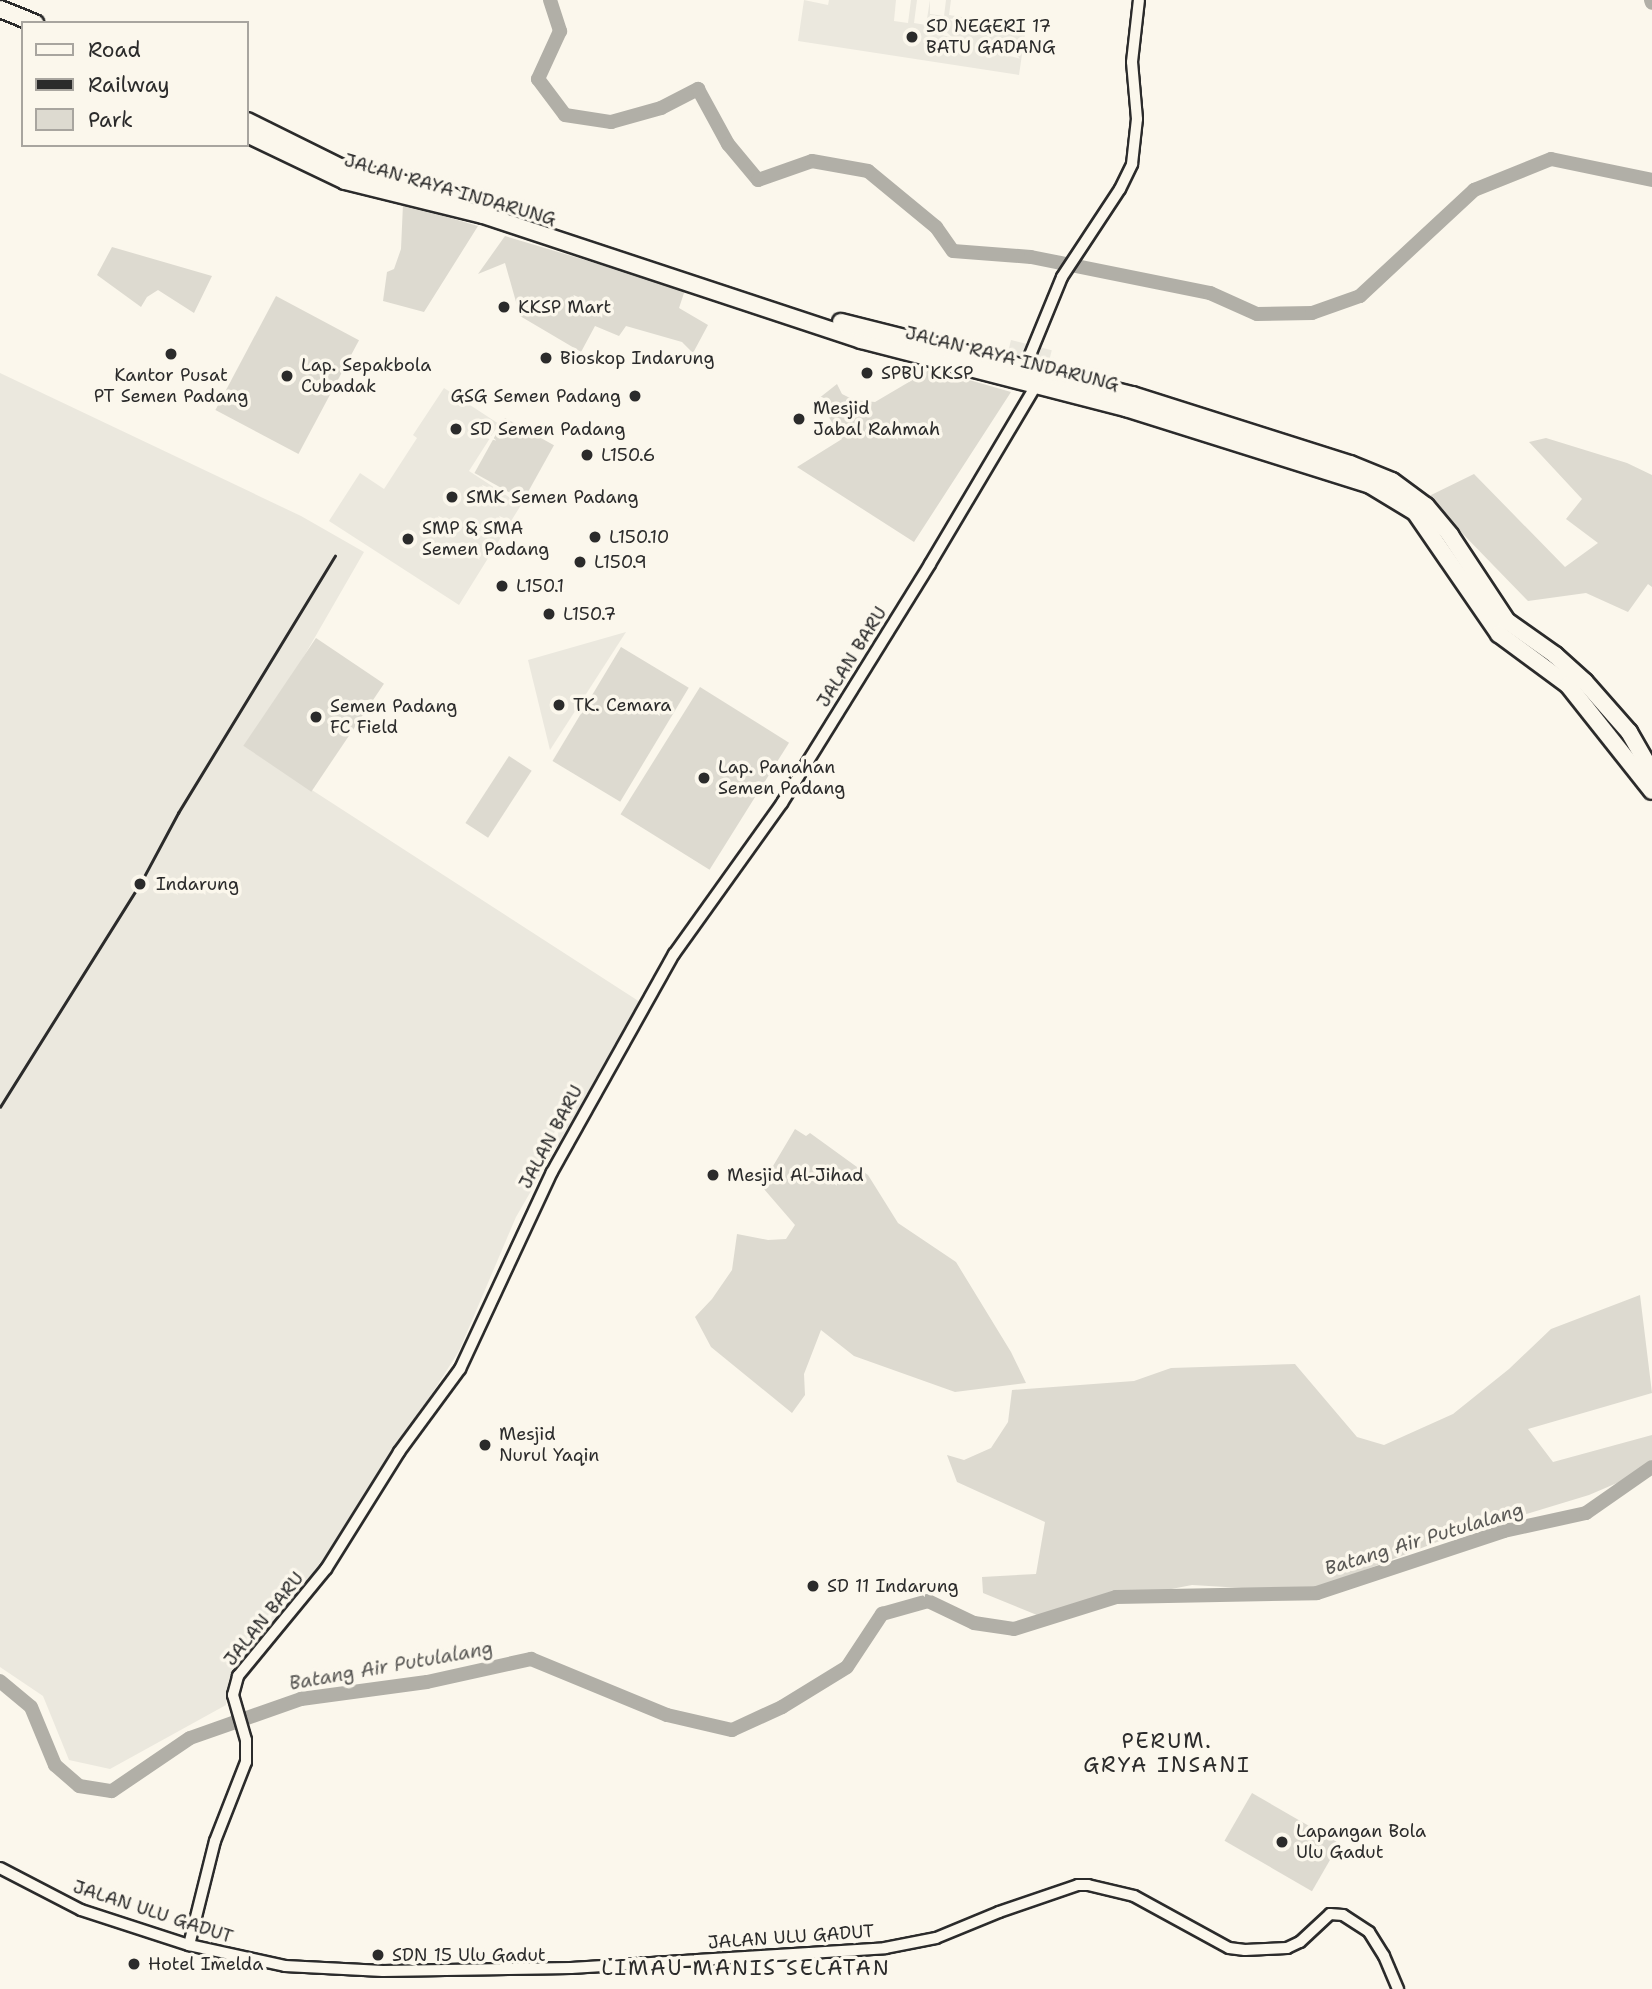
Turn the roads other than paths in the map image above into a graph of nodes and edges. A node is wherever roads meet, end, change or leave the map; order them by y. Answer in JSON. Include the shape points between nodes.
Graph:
{"nodes":[{"id":1,"x":1139,"y":0,"type":"edge"},
{"id":2,"x":0,"y":9,"type":"edge"},
{"id":3,"x":0,"y":21,"type":"edge"},
{"id":4,"x":30,"y":21,"type":"edge"},
{"id":5,"x":21,"y":28,"type":"edge"},
{"id":6,"x":249,"y":128,"type":"edge"},
{"id":7,"x":1030,"y":355,"type":"dead end"},
{"id":8,"x":1039,"y":379,"type":"junction"},
{"id":9,"x":1652,"y":772,"type":"edge"},
{"id":10,"x":1652,"y":791,"type":"edge"},
{"id":11,"x":0,"y":1868,"type":"edge"},
{"id":12,"x":189,"y":1945,"type":"junction"},
{"id":13,"x":1398,"y":1989,"type":"edge"}],
"edges":[{"from":1,"to":7,"type":"street","via":[[1132,62],[1136,144],[1127,177],[1062,277]]},
{"from":2,"to":4,"type":"highway"},
{"from":3,"to":5,"type":"highway"},
{"from":6,"to":8,"type":"highway","name":"JALAN RAYA INDARUNG","via":[[345,181],[483,215],[861,340]]},
{"from":8,"to":9,"type":"highway","name":"JALAN RAYA INDARUNG","via":[[1182,411],[1392,481],[1426,506],[1450,535],[1507,621],[1585,682],[1629,732]]},
{"from":8,"to":10,"type":"highway","name":"JALAN RAYA INDARUNG","via":[[1370,485],[1401,500],[1415,512],[1499,634],[1568,685]]},
{"from":8,"to":12,"type":"street","name":"JALAN BARU","via":[[782,803],[674,954],[552,1172],[460,1369],[400,1451],[326,1569],[238,1676],[233,1695],[246,1740],[246,1762],[215,1841]]},
{"from":11,"to":12,"type":"street","name":"JALAN ULU GADUT","via":[[81,1910]]},
{"from":12,"to":13,"type":"street","name":"JALAN ULU GADUT","via":[[285,1966],[383,1971],[572,1968],[841,1952],[926,1940],[1088,1885],[1134,1896],[1228,1948],[1245,1950],[1287,1948],[1330,1914],[1343,1915],[1369,1932]]}]}
